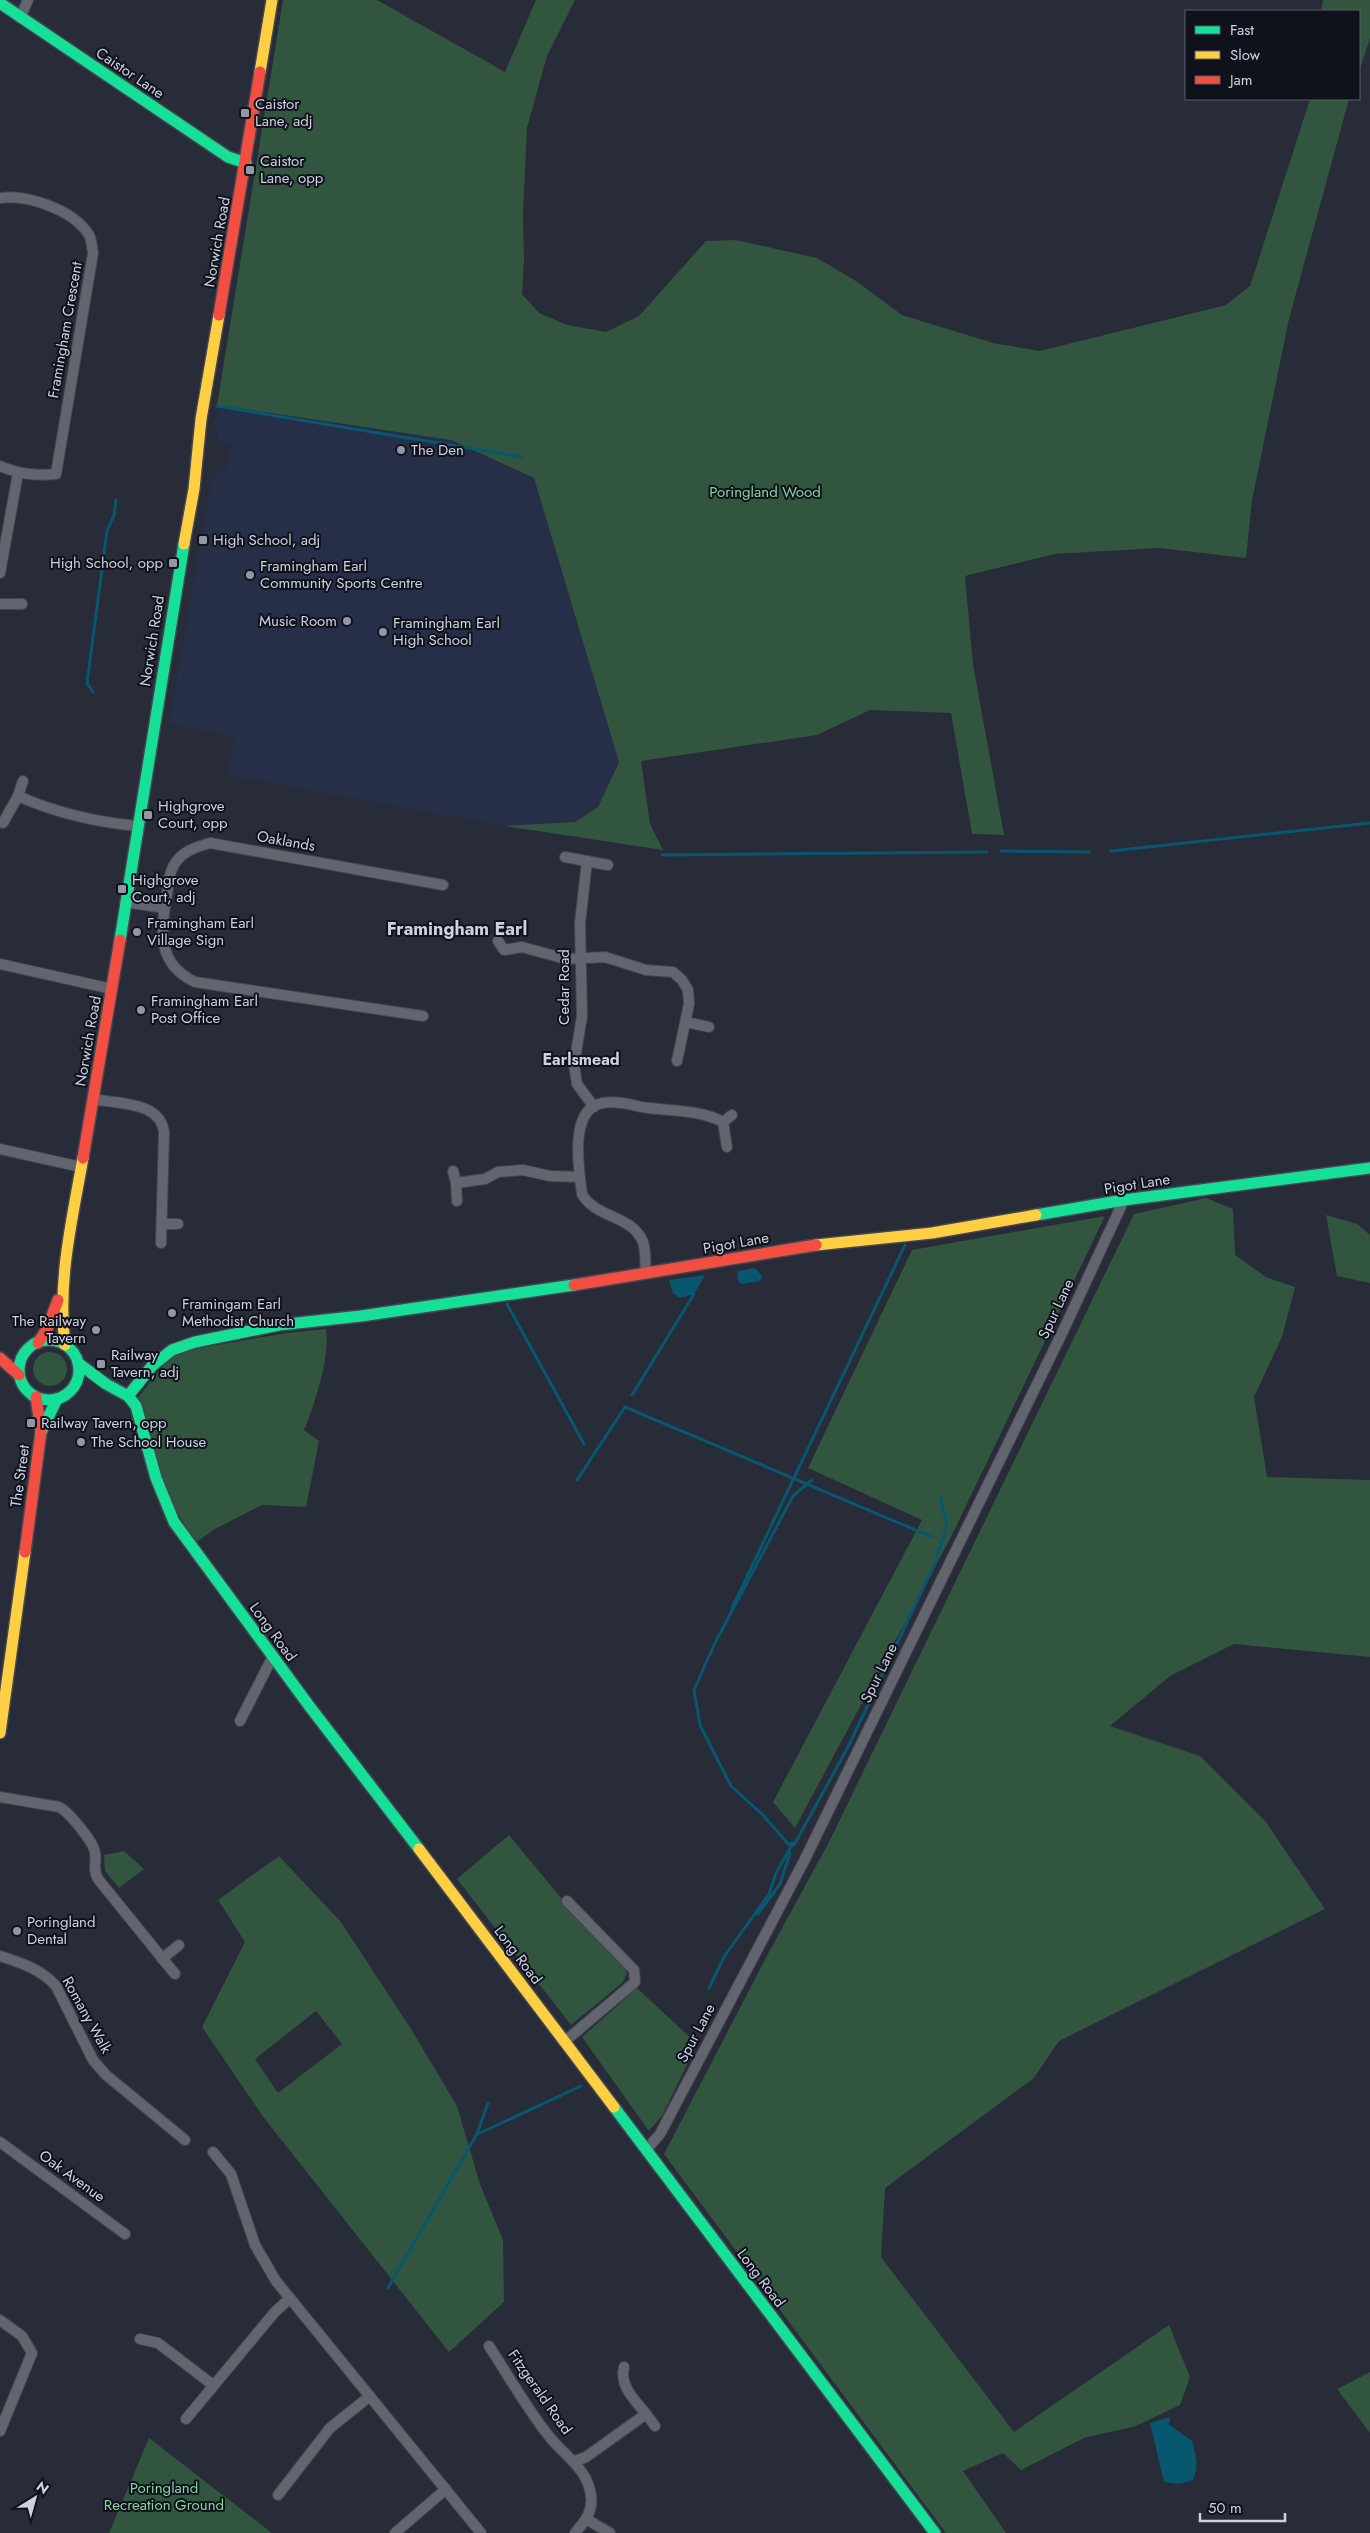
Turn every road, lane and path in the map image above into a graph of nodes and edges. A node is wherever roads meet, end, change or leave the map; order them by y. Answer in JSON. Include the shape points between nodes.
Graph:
{"nodes":[{"id":1,"x":28,"y":0,"type":"edge"},
{"id":2,"x":272,"y":0,"type":"edge"},
{"id":3,"x":0,"y":3,"type":"edge"},
{"id":4,"x":20,"y":18,"type":"junction"},
{"id":5,"x":246,"y":163,"type":"junction"},
{"id":6,"x":0,"y":198,"type":"edge"},
{"id":7,"x":0,"y":466,"type":"edge"},
{"id":8,"x":18,"y":473,"type":"junction"},
{"id":9,"x":3,"y":541,"type":"edge"},
{"id":10,"x":0,"y":573,"type":"edge"},
{"id":11,"x":0,"y":604,"type":"edge"},
{"id":12,"x":22,"y":604,"type":"dead end"},
{"id":13,"x":23,"y":781,"type":"dead end"},
{"id":14,"x":18,"y":796,"type":"junction"},
{"id":15,"x":3,"y":824,"type":"dead end"},
{"id":16,"x":137,"y":826,"type":"junction"},
{"id":17,"x":565,"y":857,"type":"dead end"},
{"id":18,"x":587,"y":861,"type":"junction"},
{"id":19,"x":608,"y":865,"type":"dead end"},
{"id":20,"x":443,"y":885,"type":"dead end"},
{"id":21,"x":126,"y":902,"type":"junction"},
{"id":22,"x":164,"y":908,"type":"junction"},
{"id":23,"x":498,"y":941,"type":"dead end"},
{"id":24,"x":579,"y":957,"type":"junction"},
{"id":25,"x":0,"y":964,"type":"edge"},
{"id":26,"x":112,"y":989,"type":"junction"},
{"id":27,"x":423,"y":1016,"type":"dead end"},
{"id":28,"x":686,"y":1022,"type":"junction"},
{"id":29,"x":709,"y":1027,"type":"dead end"},
{"id":30,"x":676,"y":1062,"type":"dead end"},
{"id":31,"x":93,"y":1099,"type":"junction"},
{"id":32,"x":594,"y":1107,"type":"junction"},
{"id":33,"x":732,"y":1115,"type":"dead end"},
{"id":34,"x":723,"y":1122,"type":"junction"},
{"id":35,"x":726,"y":1146,"type":"dead end"},
{"id":36,"x":0,"y":1149,"type":"edge"},
{"id":37,"x":81,"y":1167,"type":"junction"},
{"id":38,"x":1370,"y":1168,"type":"edge"},
{"id":39,"x":453,"y":1171,"type":"dead end"},
{"id":40,"x":579,"y":1177,"type":"junction"},
{"id":41,"x":456,"y":1183,"type":"junction"},
{"id":42,"x":1124,"y":1200,"type":"junction"},
{"id":43,"x":457,"y":1201,"type":"dead end"},
{"id":44,"x":162,"y":1224,"type":"junction"},
{"id":45,"x":178,"y":1224,"type":"dead end"},
{"id":46,"x":161,"y":1243,"type":"dead end"},
{"id":47,"x":646,"y":1273,"type":"junction"},
{"id":48,"x":63,"y":1288,"type":"junction"},
{"id":49,"x":38,"y":1343,"type":"junction"},
{"id":50,"x":65,"y":1345,"type":"junction"},
{"id":51,"x":0,"y":1351,"type":"edge"},
{"id":52,"x":24,"y":1353,"type":"junction"},
{"id":53,"x":0,"y":1358,"type":"edge"},
{"id":54,"x":78,"y":1363,"type":"junction"},
{"id":55,"x":19,"y":1375,"type":"junction"},
{"id":56,"x":106,"y":1384,"type":"junction"},
{"id":57,"x":71,"y":1390,"type":"junction"},
{"id":58,"x":128,"y":1396,"type":"junction"},
{"id":59,"x":36,"y":1397,"type":"junction"},
{"id":60,"x":57,"y":1399,"type":"junction"},
{"id":61,"x":41,"y":1432,"type":"junction"},
{"id":62,"x":273,"y":1656,"type":"junction"},
{"id":63,"x":240,"y":1720,"type":"dead end"},
{"id":64,"x":0,"y":1733,"type":"edge"},
{"id":65,"x":0,"y":1797,"type":"edge"},
{"id":66,"x":567,"y":1901,"type":"dead end"},
{"id":67,"x":178,"y":1945,"type":"dead end"},
{"id":68,"x":0,"y":1956,"type":"edge"},
{"id":69,"x":162,"y":1959,"type":"junction"},
{"id":70,"x":174,"y":1974,"type":"dead end"},
{"id":71,"x":564,"y":2042,"type":"junction"},
{"id":72,"x":186,"y":2140,"type":"dead end"},
{"id":73,"x":0,"y":2142,"type":"edge"},
{"id":74,"x":646,"y":2150,"type":"junction"},
{"id":75,"x":213,"y":2152,"type":"dead end"},
{"id":76,"x":125,"y":2234,"type":"dead end"},
{"id":77,"x":290,"y":2298,"type":"junction"},
{"id":78,"x":0,"y":2320,"type":"edge"},
{"id":79,"x":140,"y":2339,"type":"dead end"},
{"id":80,"x":489,"y":2346,"type":"dead end"},
{"id":81,"x":624,"y":2367,"type":"dead end"},
{"id":82,"x":213,"y":2385,"type":"junction"},
{"id":83,"x":370,"y":2396,"type":"junction"},
{"id":84,"x":646,"y":2414,"type":"junction"},
{"id":85,"x":186,"y":2419,"type":"dead end"},
{"id":86,"x":655,"y":2426,"type":"dead end"},
{"id":87,"x":0,"y":2431,"type":"edge"},
{"id":88,"x":575,"y":2461,"type":"junction"},
{"id":89,"x":446,"y":2489,"type":"junction"},
{"id":90,"x":278,"y":2496,"type":"dead end"},
{"id":91,"x":586,"y":2519,"type":"junction"},
{"id":92,"x":395,"y":2533,"type":"edge"},
{"id":93,"x":481,"y":2533,"type":"edge"},
{"id":94,"x":575,"y":2533,"type":"edge"},
{"id":95,"x":610,"y":2533,"type":"edge"},
{"id":96,"x":935,"y":2533,"type":"edge"}],
"edges":[{"from":1,"to":4,"type":"street"},
{"from":2,"to":5,"type":"street","name":"Norwich Road"},
{"from":3,"to":4,"type":"street","name":"Caistor Lane"},
{"from":4,"to":5,"type":"street","name":"Caistor Lane","via":[[228,157]]},
{"from":5,"to":16,"type":"street","name":"Norwich Road","via":[[201,419],[194,489]]},
{"from":6,"to":8,"type":"street","name":"Framingham Crescent","via":[[15,196],[35,200],[76,220],[90,236],[93,253],[56,474],[36,476]]},
{"from":7,"to":8,"type":"street","name":"Framingham Crescent"},
{"from":8,"to":9,"type":"street"},
{"from":9,"to":10,"type":"street"},
{"from":11,"to":12,"type":"street"},
{"from":13,"to":14,"type":"street"},
{"from":14,"to":15,"type":"street"},
{"from":14,"to":16,"type":"street","via":[[57,812]]},
{"from":16,"to":21,"type":"street","name":"Norwich Road"},
{"from":17,"to":18,"type":"street"},
{"from":18,"to":19,"type":"street"},
{"from":18,"to":24,"type":"street","name":"Cedar Road"},
{"from":20,"to":22,"type":"street","name":"Oaklands","via":[[210,843],[188,851],[174,865]]},
{"from":21,"to":22,"type":"street"},
{"from":21,"to":26,"type":"street","name":"Norwich Road"},
{"from":22,"to":27,"type":"street","name":"Oaklands","via":[[162,933],[165,951],[181,976],[195,982]]},
{"from":23,"to":24,"type":"street","via":[[505,955],[522,947],[558,958]]},
{"from":24,"to":28,"type":"street","via":[[605,957],[646,970],[673,972],[688,990]]},
{"from":24,"to":32,"type":"street","name":"Cedar Road","via":[[582,1016],[574,1065],[577,1084]]},
{"from":25,"to":26,"type":"street"},
{"from":26,"to":31,"type":"street","name":"Norwich Road"},
{"from":28,"to":29,"type":"street"},
{"from":28,"to":30,"type":"street"},
{"from":31,"to":37,"type":"street","name":"Norwich Road"},
{"from":31,"to":44,"type":"street","via":[[149,1110],[162,1121]]},
{"from":32,"to":34,"type":"street","via":[[613,1102],[686,1111],[712,1116]]},
{"from":32,"to":40,"type":"street","via":[[580,1126],[577,1142]]},
{"from":33,"to":34,"type":"street"},
{"from":34,"to":35,"type":"street"},
{"from":36,"to":37,"type":"street"},
{"from":37,"to":48,"type":"street","name":"Norwich Road"},
{"from":38,"to":42,"type":"street","name":"Pigot Lane"},
{"from":39,"to":41,"type":"street"},
{"from":40,"to":41,"type":"street","via":[[550,1176],[523,1170],[498,1172],[484,1179]]},
{"from":40,"to":47,"type":"street","via":[[585,1201],[637,1232],[643,1242]]},
{"from":41,"to":43,"type":"street"},
{"from":42,"to":47,"type":"street","name":"Pigot Lane","via":[[1007,1222],[792,1248]]},
{"from":42,"to":74,"type":"street","name":"Spur Lane","via":[[804,1861],[660,2134]]},
{"from":44,"to":45,"type":"street"},
{"from":44,"to":46,"type":"street"},
{"from":47,"to":58,"type":"street","name":"Pigot Lane","via":[[361,1316],[279,1325],[196,1342],[165,1355]]},
{"from":48,"to":49,"type":"street","name":"Norwich Road"},
{"from":48,"to":50,"type":"street","name":"Norwich Road"},
{"from":49,"to":50,"type":"street","via":[[49,1340]]},
{"from":49,"to":52,"type":"street"},
{"from":50,"to":54,"type":"street"},
{"from":51,"to":52,"type":"street"},
{"from":52,"to":55,"type":"street"},
{"from":53,"to":55,"type":"street"},
{"from":54,"to":56,"type":"street"},
{"from":54,"to":57,"type":"street","via":[[79,1373]]},
{"from":55,"to":59,"type":"street","via":[[26,1389]]},
{"from":56,"to":57,"type":"street"},
{"from":56,"to":58,"type":"street"},
{"from":57,"to":60,"type":"street"},
{"from":58,"to":62,"type":"street","name":"Long Road","via":[[140,1417],[156,1478],[174,1522]]},
{"from":59,"to":60,"type":"street"},
{"from":59,"to":61,"type":"street","name":"The Street"},
{"from":60,"to":61,"type":"street","name":"The Street"},
{"from":61,"to":64,"type":"street","name":"The Street"},
{"from":62,"to":63,"type":"street"},
{"from":62,"to":71,"type":"street","name":"Long Road"},
{"from":65,"to":69,"type":"street","via":[[67,1812],[93,1845],[94,1872]]},
{"from":66,"to":71,"type":"street","via":[[634,1970],[634,1982]]},
{"from":67,"to":69,"type":"street"},
{"from":68,"to":72,"type":"street","name":"Romany Walk","via":[[29,1966],[50,1979],[93,2060],[106,2075]]},
{"from":69,"to":70,"type":"street"},
{"from":71,"to":74,"type":"street","name":"Long Road"},
{"from":73,"to":76,"type":"street","name":"Oak Avenue"},
{"from":74,"to":96,"type":"street","name":"Long Road"},
{"from":75,"to":77,"type":"street","via":[[232,2174],[261,2259]]},
{"from":77,"to":82,"type":"street"},
{"from":77,"to":83,"type":"street"},
{"from":78,"to":87,"type":"street","via":[[22,2336],[32,2353]]},
{"from":79,"to":82,"type":"street","via":[[158,2343]]},
{"from":80,"to":88,"type":"street","name":"Fitzgerald Road","via":[[549,2436]]},
{"from":81,"to":84,"type":"street","via":[[621,2376],[624,2385]]},
{"from":82,"to":85,"type":"street"},
{"from":83,"to":89,"type":"street"},
{"from":83,"to":90,"type":"street","via":[[330,2428]]},
{"from":84,"to":86,"type":"street"},
{"from":84,"to":88,"type":"street","via":[[586,2457]]},
{"from":88,"to":91,"type":"street","name":"Fitzgerald Road","via":[[591,2494],[591,2508]]},
{"from":89,"to":92,"type":"street"},
{"from":89,"to":93,"type":"street"},
{"from":91,"to":94,"type":"street","name":"Fitzgerald Road"},
{"from":91,"to":95,"type":"street"}]}
